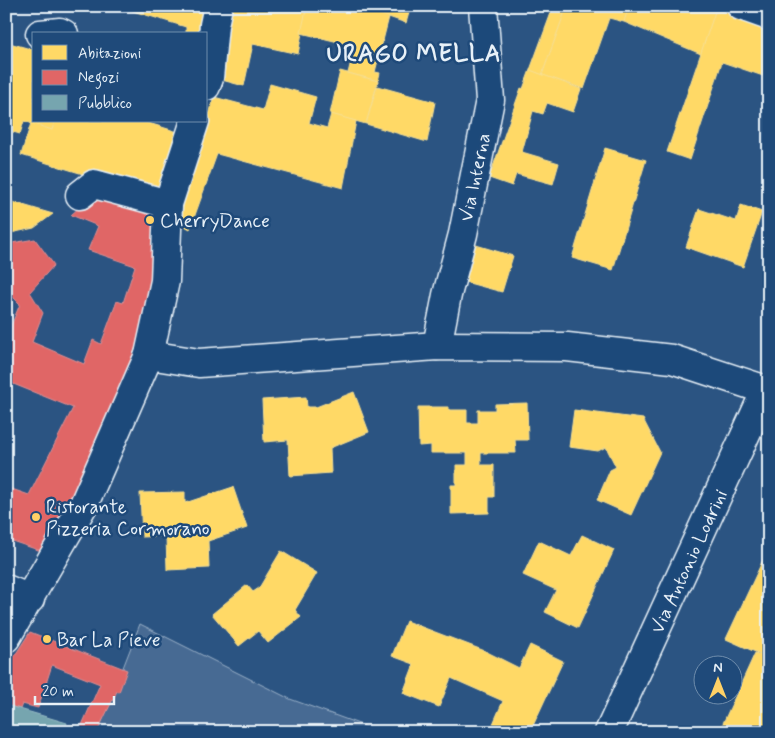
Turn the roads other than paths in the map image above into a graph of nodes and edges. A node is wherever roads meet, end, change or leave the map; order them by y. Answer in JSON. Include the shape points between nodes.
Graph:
{"nodes":[{"id":1,"x":218,"y":6,"type":"edge"},
{"id":2,"x":483,"y":6,"type":"edge"},
{"id":3,"x":741,"y":6,"type":"edge"},
{"id":4,"x":769,"y":16,"type":"edge"},
{"id":5,"x":208,"y":72,"type":"edge"},
{"id":6,"x":195,"y":122,"type":"edge"},
{"id":7,"x":80,"y":195,"type":"dead end"},
{"id":8,"x":168,"y":204,"type":"junction"},
{"id":9,"x":437,"y":346,"type":"junction"},
{"id":10,"x":149,"y":355,"type":"junction"},
{"id":11,"x":767,"y":390,"type":"edge"},
{"id":12,"x":18,"y":594,"type":"edge"},
{"id":13,"x":6,"y":638,"type":"edge"},
{"id":14,"x":609,"y":732,"type":"edge"}],
"edges":[{"from":1,"to":5,"type":"street"},
{"from":2,"to":9,"type":"street","name":"Via Interna","via":[[490,100]]},
{"from":3,"to":4,"type":"street"},
{"from":6,"to":8,"type":"street"},
{"from":7,"to":8,"type":"street","via":[[94,184]]},
{"from":8,"to":10,"type":"street","via":[[165,281]]},
{"from":9,"to":10,"type":"street","via":[[199,363]]},
{"from":9,"to":11,"type":"street","via":[[567,347],[672,359]]},
{"from":10,"to":12,"type":"street","via":[[84,504]]},
{"from":11,"to":14,"type":"street","name":"Via Antonio Lodrini"},
{"from":12,"to":13,"type":"street"}]}
